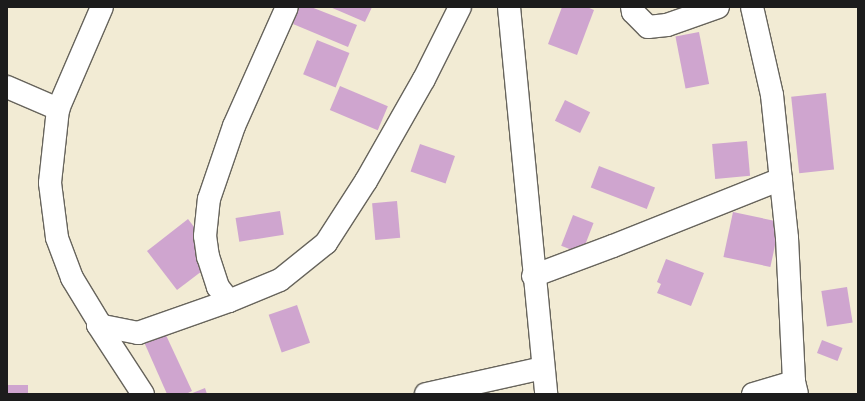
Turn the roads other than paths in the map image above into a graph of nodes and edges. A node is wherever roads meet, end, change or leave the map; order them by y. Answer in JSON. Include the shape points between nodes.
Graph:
{"nodes":[{"id":1,"x":102,"y":7,"type":"edge"},
{"id":2,"x":287,"y":7,"type":"edge"},
{"id":3,"x":460,"y":7,"type":"edge"},
{"id":4,"x":509,"y":7,"type":"edge"},
{"id":5,"x":632,"y":7,"type":"edge"},
{"id":6,"x":718,"y":7,"type":"edge"},
{"id":7,"x":752,"y":7,"type":"edge"},
{"id":8,"x":7,"y":87,"type":"edge"},
{"id":9,"x":58,"y":109,"type":"junction"},
{"id":10,"x":781,"y":179,"type":"junction"},
{"id":11,"x":533,"y":276,"type":"junction"},
{"id":12,"x":229,"y":301,"type":"junction"},
{"id":13,"x":98,"y":325,"type":"junction"},
{"id":14,"x":542,"y":368,"type":"junction"},
{"id":15,"x":796,"y":388,"type":"edge"},
{"id":16,"x":143,"y":394,"type":"edge"},
{"id":17,"x":426,"y":394,"type":"edge"},
{"id":18,"x":546,"y":394,"type":"edge"},
{"id":19,"x":753,"y":394,"type":"edge"}],
"edges":[{"from":1,"to":9,"type":"street"},
{"from":2,"to":12,"type":"street","via":[[234,126],[209,199],[205,236],[208,257],[218,287]]},
{"from":3,"to":12,"type":"street","via":[[424,79],[366,181],[326,243],[280,280]]},
{"from":4,"to":11,"type":"street"},
{"from":5,"to":6,"type":"street","via":[[633,12],[648,27],[667,25]]},
{"from":7,"to":10,"type":"street","via":[[772,95]]},
{"from":8,"to":9,"type":"street"},
{"from":9,"to":13,"type":"street","via":[[50,183],[56,238],[72,278],[100,324]]},
{"from":10,"to":11,"type":"street"},
{"from":10,"to":15,"type":"street"},
{"from":11,"to":14,"type":"street"},
{"from":12,"to":13,"type":"street","via":[[138,333]]},
{"from":13,"to":16,"type":"street"},
{"from":14,"to":17,"type":"street"},
{"from":14,"to":18,"type":"street"},
{"from":15,"to":19,"type":"street"}]}
